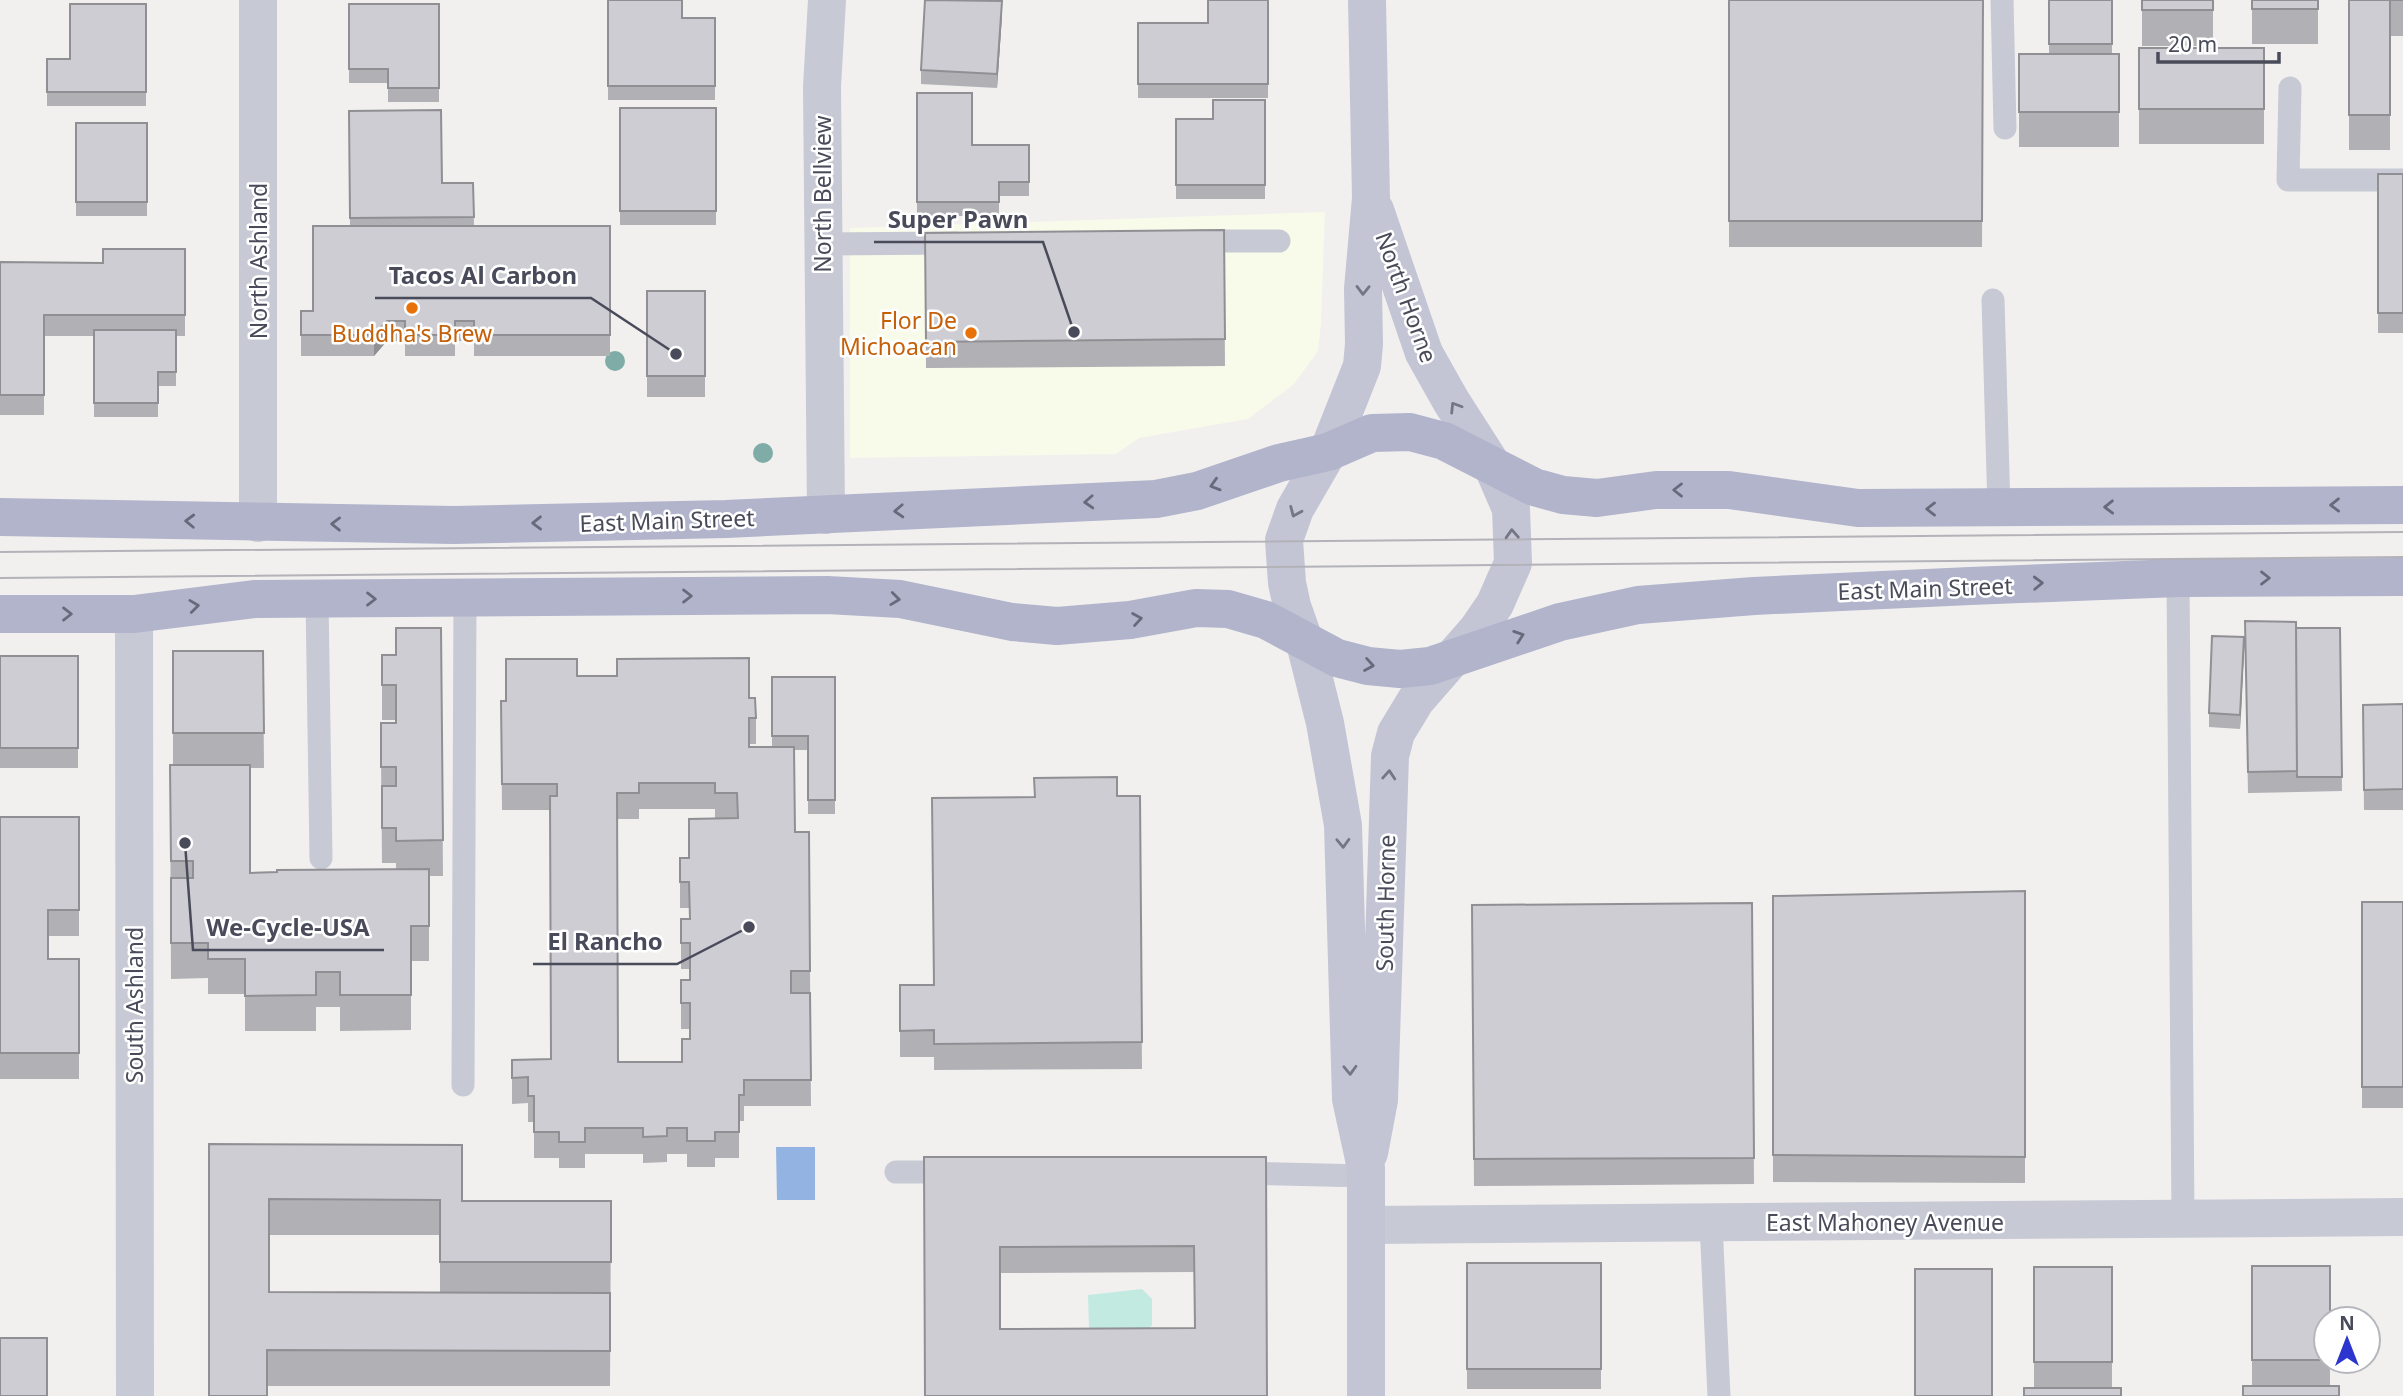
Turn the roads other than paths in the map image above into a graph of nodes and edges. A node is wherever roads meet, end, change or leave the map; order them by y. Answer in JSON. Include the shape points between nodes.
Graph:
{"nodes":[{"id":1,"x":258,"y":0,"type":"edge"},
{"id":2,"x":827,"y":0,"type":"edge"},
{"id":3,"x":1367,"y":0,"type":"edge"},
{"id":4,"x":2002,"y":0,"type":"edge"},
{"id":5,"x":2290,"y":88,"type":"dead end"},
{"id":6,"x":2005,"y":128,"type":"dead end"},
{"id":7,"x":2403,"y":180,"type":"edge"},
{"id":8,"x":1371,"y":198,"type":"junction"},
{"id":9,"x":1279,"y":240,"type":"dead end"},
{"id":10,"x":1167,"y":242,"type":"edge"},
{"id":11,"x":971,"y":243,"type":"edge"},
{"id":12,"x":822,"y":244,"type":"junction"},
{"id":13,"x":1993,"y":300,"type":"dead end"},
{"id":14,"x":1328,"y":452,"type":"junction"},
{"id":15,"x":1492,"y":465,"type":"junction"},
{"id":16,"x":2403,"y":505,"type":"edge"},
{"id":17,"x":1999,"y":509,"type":"junction"},
{"id":18,"x":826,"y":515,"type":"junction"},
{"id":19,"x":0,"y":517,"type":"edge"},
{"id":20,"x":258,"y":523,"type":"junction"},
{"id":21,"x":2403,"y":577,"type":"edge"},
{"id":22,"x":2178,"y":578,"type":"junction"},
{"id":23,"x":317,"y":599,"type":"junction"},
{"id":24,"x":465,"y":599,"type":"junction"},
{"id":25,"x":0,"y":614,"type":"edge"},
{"id":26,"x":134,"y":614,"type":"junction"},
{"id":27,"x":1305,"y":643,"type":"junction"},
{"id":28,"x":1454,"y":658,"type":"junction"},
{"id":29,"x":321,"y":858,"type":"dead end"},
{"id":30,"x":463,"y":1085,"type":"dead end"},
{"id":31,"x":896,"y":1172,"type":"dead end"},
{"id":32,"x":978,"y":1172,"type":"edge"},
{"id":33,"x":1366,"y":1172,"type":"junction"},
{"id":34,"x":1209,"y":1173,"type":"edge"},
{"id":35,"x":2403,"y":1217,"type":"edge"},
{"id":36,"x":2183,"y":1219,"type":"junction"},
{"id":37,"x":1711,"y":1223,"type":"junction"},
{"id":38,"x":1367,"y":1226,"type":"junction"},
{"id":39,"x":135,"y":1396,"type":"edge"},
{"id":40,"x":1366,"y":1396,"type":"edge"},
{"id":41,"x":1719,"y":1396,"type":"edge"}],
"edges":[{"from":1,"to":20,"type":"street","name":"North Ashland"},
{"from":2,"to":12,"type":"street","name":"North Bellview"},
{"from":3,"to":8,"type":"street","name":"North Horne"},
{"from":4,"to":6,"type":"lane"},
{"from":5,"to":7,"type":"lane","via":[[2288,180]]},
{"from":8,"to":14,"type":"street","name":"North Horne","one_way":true,"via":[[1362,366]]},
{"from":15,"to":8,"type":"street","name":"North Horne","one_way":true,"via":[[1424,353]]},
{"from":9,"to":10,"type":"lane"},
{"from":11,"to":12,"type":"lane"},
{"from":12,"to":18,"type":"street","name":"North Bellview"},
{"from":13,"to":17,"type":"lane"},
{"from":14,"to":15,"type":"main road","via":[[1372,433],[1410,432],[1444,441]]},
{"from":14,"to":18,"type":"main road","name":"East Main Street","one_way":true,"via":[[1156,499]]},
{"from":14,"to":27,"type":"street","one_way":true,"via":[[1295,509],[1284,540],[1287,583]]},
{"from":17,"to":15,"type":"main road","one_way":true,"via":[[1858,508],[1729,490],[1656,490],[1597,498],[1534,487]]},
{"from":28,"to":15,"type":"street","one_way":true,"via":[[1495,604],[1513,563],[1511,509]]},
{"from":16,"to":17,"type":"main road","one_way":true},
{"from":18,"to":20,"type":"main road","name":"East Main Street","one_way":true,"via":[[454,525]]},
{"from":20,"to":19,"type":"main road","name":"East Main Street","one_way":true},
{"from":22,"to":21,"type":"main road","name":"East Main Street","one_way":true},
{"from":28,"to":22,"type":"main road","name":"East Main Street","one_way":true,"via":[[1560,622],[1638,605]]},
{"from":22,"to":36,"type":"lane"},
{"from":23,"to":24,"type":"main road","one_way":true},
{"from":26,"to":23,"type":"main road","one_way":true,"via":[[254,599]]},
{"from":23,"to":29,"type":"lane"},
{"from":24,"to":27,"type":"main road","one_way":true,"via":[[872,596],[1057,626],[1196,608],[1228,609],[1266,620]]},
{"from":24,"to":30,"type":"lane"},
{"from":25,"to":26,"type":"main road","one_way":true},
{"from":26,"to":39,"type":"street","name":"South Ashland"},
{"from":27,"to":28,"type":"main road","one_way":true,"via":[[1336,658],[1400,670]]},
{"from":27,"to":33,"type":"street","name":"South Horne","one_way":true,"via":[[1343,825],[1351,1099]]},
{"from":33,"to":28,"type":"street","name":"South Horne","one_way":true,"via":[[1379,1100],[1390,756],[1396,733],[1416,700]]},
{"from":31,"to":32,"type":"lane"},
{"from":33,"to":34,"type":"lane"},
{"from":33,"to":38,"type":"street","name":"South Horne"},
{"from":35,"to":36,"type":"street","name":"East Mahoney Avenue"},
{"from":36,"to":37,"type":"street","name":"East Mahoney Avenue"},
{"from":37,"to":38,"type":"street","name":"East Mahoney Avenue"},
{"from":37,"to":41,"type":"lane"},
{"from":38,"to":40,"type":"street","name":"South Horne"}]}
